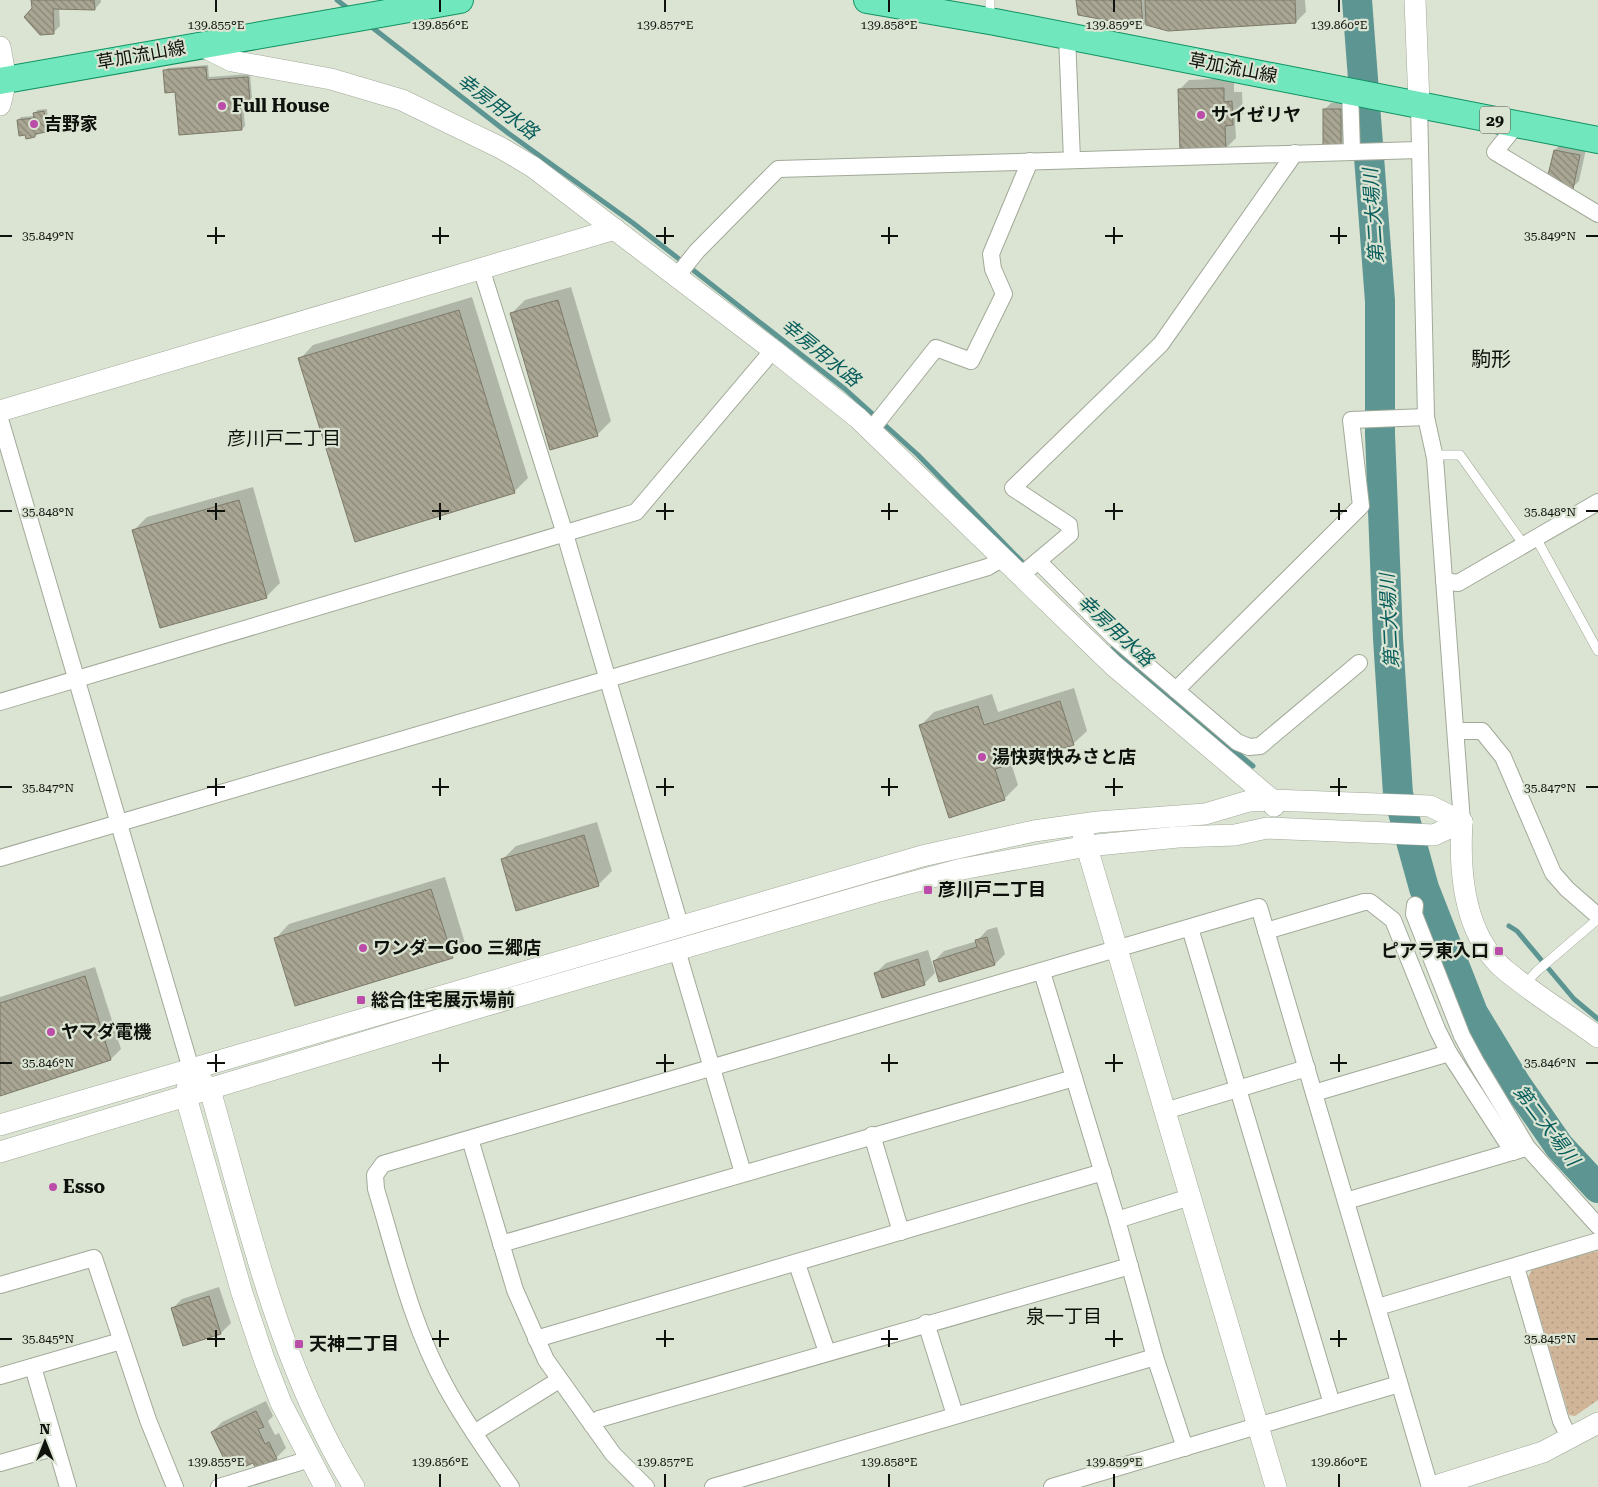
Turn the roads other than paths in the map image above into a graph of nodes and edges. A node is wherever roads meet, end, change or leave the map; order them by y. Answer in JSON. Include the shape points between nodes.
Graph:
{"nodes":[{"id":1,"x":460,"y":0,"type":"edge"},
{"id":2,"x":867,"y":0,"type":"edge"},
{"id":3,"x":1415,"y":0,"type":"edge"},
{"id":4,"x":990,"y":10,"type":"edge"},
{"id":5,"x":1067,"y":36,"type":"junction"},
{"id":6,"x":198,"y":44,"type":"junction"},
{"id":7,"x":0,"y":47,"type":"edge"},
{"id":8,"x":3,"y":80,"type":"edge"},
{"id":9,"x":1350,"y":91,"type":"junction"},
{"id":10,"x":1419,"y":104,"type":"junction"},
{"id":11,"x":0,"y":105,"type":"edge"},
{"id":12,"x":1516,"y":124,"type":"junction"},
{"id":13,"x":1598,"y":140,"type":"edge"},
{"id":14,"x":1419,"y":150,"type":"junction"},
{"id":15,"x":1352,"y":151,"type":"junction"},
{"id":16,"x":1295,"y":153,"type":"junction"},
{"id":17,"x":1072,"y":160,"type":"junction"},
{"id":18,"x":1030,"y":161,"type":"junction"},
{"id":19,"x":1598,"y":214,"type":"edge"},
{"id":20,"x":615,"y":229,"type":"junction"},
{"id":21,"x":481,"y":268,"type":"junction"},
{"id":22,"x":677,"y":276,"type":"junction"},
{"id":23,"x":773,"y":350,"type":"junction"},
{"id":24,"x":0,"y":411,"type":"edge"},
{"id":25,"x":1426,"y":416,"type":"junction"},
{"id":26,"x":0,"y":419,"type":"edge"},
{"id":27,"x":876,"y":424,"type":"junction"},
{"id":28,"x":1435,"y":455,"type":"junction"},
{"id":29,"x":1598,"y":502,"type":"edge"},
{"id":30,"x":565,"y":534,"type":"junction"},
{"id":31,"x":1530,"y":541,"type":"junction"},
{"id":32,"x":1003,"y":558,"type":"junction"},
{"id":33,"x":1038,"y":561,"type":"junction"},
{"id":34,"x":1020,"y":576,"type":"junction"},
{"id":35,"x":1444,"y":581,"type":"junction"},
{"id":36,"x":1598,"y":652,"type":"edge"},
{"id":37,"x":1359,"y":663,"type":"dead end"},
{"id":38,"x":607,"y":679,"type":"junction"},
{"id":39,"x":76,"y":680,"type":"junction"},
{"id":40,"x":1176,"y":690,"type":"junction"},
{"id":41,"x":0,"y":702,"type":"edge"},
{"id":42,"x":1457,"y":731,"type":"junction"},
{"id":43,"x":1272,"y":800,"type":"junction"},
{"id":44,"x":1462,"y":822,"type":"junction"},
{"id":45,"x":118,"y":823,"type":"junction"},
{"id":46,"x":1080,"y":824,"type":"junction"},
{"id":47,"x":1280,"y":827,"type":"junction"},
{"id":48,"x":1087,"y":846,"type":"junction"},
{"id":49,"x":0,"y":858,"type":"edge"},
{"id":50,"x":1415,"y":905,"type":"dead end"},
{"id":51,"x":1598,"y":918,"type":"edge"},
{"id":52,"x":680,"y":925,"type":"junction"},
{"id":53,"x":1190,"y":928,"type":"junction"},
{"id":54,"x":1266,"y":931,"type":"junction"},
{"id":55,"x":1118,"y":949,"type":"junction"},
{"id":56,"x":677,"y":950,"type":"junction"},
{"id":57,"x":1042,"y":972,"type":"junction"},
{"id":58,"x":1531,"y":978,"type":"junction"},
{"id":59,"x":1598,"y":1037,"type":"edge"},
{"id":60,"x":1449,"y":1053,"type":"junction"},
{"id":61,"x":712,"y":1068,"type":"junction"},
{"id":62,"x":1307,"y":1068,"type":"junction"},
{"id":63,"x":191,"y":1069,"type":"junction"},
{"id":64,"x":1074,"y":1078,"type":"junction"},
{"id":65,"x":1238,"y":1089,"type":"junction"},
{"id":66,"x":210,"y":1090,"type":"junction"},
{"id":67,"x":1314,"y":1093,"type":"junction"},
{"id":68,"x":186,"y":1097,"type":"junction"},
{"id":69,"x":1165,"y":1111,"type":"junction"},
{"id":70,"x":0,"y":1125,"type":"edge"},
{"id":71,"x":872,"y":1136,"type":"junction"},
{"id":72,"x":470,"y":1139,"type":"junction"},
{"id":73,"x":1520,"y":1150,"type":"junction"},
{"id":74,"x":0,"y":1152,"type":"edge"},
{"id":75,"x":1103,"y":1172,"type":"junction"},
{"id":76,"x":743,"y":1174,"type":"junction"},
{"id":77,"x":1190,"y":1198,"type":"junction"},
{"id":78,"x":1346,"y":1201,"type":"junction"},
{"id":79,"x":1117,"y":1220,"type":"junction"},
{"id":80,"x":1598,"y":1226,"type":"edge"},
{"id":81,"x":901,"y":1232,"type":"junction"},
{"id":82,"x":1598,"y":1241,"type":"edge"},
{"id":83,"x":501,"y":1244,"type":"junction"},
{"id":84,"x":797,"y":1264,"type":"junction"},
{"id":85,"x":1130,"y":1266,"type":"junction"},
{"id":86,"x":1516,"y":1267,"type":"junction"},
{"id":87,"x":0,"y":1285,"type":"edge"},
{"id":88,"x":1378,"y":1307,"type":"junction"},
{"id":89,"x":926,"y":1323,"type":"junction"},
{"id":90,"x":536,"y":1339,"type":"junction"},
{"id":91,"x":121,"y":1342,"type":"junction"},
{"id":92,"x":827,"y":1352,"type":"junction"},
{"id":93,"x":1155,"y":1357,"type":"junction"},
{"id":94,"x":33,"y":1367,"type":"junction"},
{"id":95,"x":0,"y":1376,"type":"edge"},
{"id":96,"x":558,"y":1380,"type":"junction"},
{"id":97,"x":1399,"y":1384,"type":"junction"},
{"id":98,"x":1332,"y":1404,"type":"junction"},
{"id":99,"x":955,"y":1415,"type":"junction"},
{"id":100,"x":1598,"y":1423,"type":"edge"},
{"id":101,"x":592,"y":1425,"type":"junction"},
{"id":102,"x":1258,"y":1426,"type":"junction"},
{"id":103,"x":474,"y":1433,"type":"junction"},
{"id":104,"x":1570,"y":1439,"type":"junction"},
{"id":105,"x":56,"y":1447,"type":"junction"},
{"id":106,"x":1185,"y":1448,"type":"junction"},
{"id":107,"x":310,"y":1460,"type":"junction"},
{"id":108,"x":0,"y":1463,"type":"edge"},
{"id":109,"x":68,"y":1487,"type":"edge"},
{"id":110,"x":175,"y":1487,"type":"edge"},
{"id":111,"x":219,"y":1487,"type":"edge"},
{"id":112,"x":325,"y":1487,"type":"edge"},
{"id":113,"x":354,"y":1487,"type":"edge"},
{"id":114,"x":511,"y":1487,"type":"edge"},
{"id":115,"x":646,"y":1487,"type":"edge"},
{"id":116,"x":713,"y":1487,"type":"edge"},
{"id":117,"x":1052,"y":1487,"type":"edge"},
{"id":118,"x":1276,"y":1487,"type":"edge"},
{"id":119,"x":1431,"y":1487,"type":"edge"}],
"edges":[{"from":1,"to":6,"type":"main road","name":"草加流山線"},
{"from":2,"to":4,"type":"main road","name":"草加流山線","number":"29"},
{"from":3,"to":10,"type":"street"},
{"from":4,"to":5,"type":"main road","name":"草加流山線","number":"29"},
{"from":5,"to":9,"type":"main road","name":"草加流山線","number":"29"},
{"from":5,"to":17,"type":"street"},
{"from":6,"to":8,"type":"main road","name":"草加流山線"},
{"from":6,"to":20,"type":"street","via":[[232,61],[331,79],[402,100],[533,167]]},
{"from":7,"to":8,"type":"street"},
{"from":8,"to":11,"type":"street"},
{"from":9,"to":10,"type":"main road","name":"草加流山線","number":"29"},
{"from":9,"to":15,"type":"street"},
{"from":10,"to":12,"type":"main road","name":"草加流山線","number":"29"},
{"from":10,"to":14,"type":"street"},
{"from":12,"to":13,"type":"main road","name":"草加流山線","number":"29"},
{"from":12,"to":19,"type":"street","via":[[1495,152]]},
{"from":14,"to":15,"type":"street"},
{"from":14,"to":25,"type":"street"},
{"from":15,"to":16,"type":"street"},
{"from":16,"to":17,"type":"street"},
{"from":16,"to":33,"type":"street","via":[[1161,344],[1013,488],[1069,525],[1070,534]]},
{"from":17,"to":18,"type":"street"},
{"from":18,"to":22,"type":"street","via":[[778,169]]},
{"from":18,"to":27,"type":"street","via":[[991,254],[993,269],[1004,294],[971,360],[936,348]]},
{"from":20,"to":21,"type":"street"},
{"from":20,"to":22,"type":"street"},
{"from":21,"to":24,"type":"street"},
{"from":21,"to":30,"type":"street"},
{"from":22,"to":23,"type":"street"},
{"from":23,"to":27,"type":"street"},
{"from":23,"to":30,"type":"street","via":[[636,512]]},
{"from":25,"to":28,"type":"street"},
{"from":25,"to":40,"type":"street","via":[[1351,420],[1361,506]]},
{"from":26,"to":39,"type":"street"},
{"from":27,"to":32,"type":"street"},
{"from":28,"to":31,"type":"lane","via":[[1460,454]]},
{"from":28,"to":35,"type":"street"},
{"from":29,"to":31,"type":"street"},
{"from":30,"to":38,"type":"street"},
{"from":30,"to":39,"type":"street"},
{"from":31,"to":35,"type":"street","via":[[1458,582]]},
{"from":31,"to":36,"type":"lane"},
{"from":32,"to":34,"type":"street"},
{"from":32,"to":38,"type":"street","via":[[988,566]]},
{"from":33,"to":34,"type":"street"},
{"from":33,"to":40,"type":"street","via":[[1114,637]]},
{"from":34,"to":43,"type":"street","via":[[1113,665]]},
{"from":35,"to":42,"type":"street"},
{"from":37,"to":40,"type":"street","via":[[1260,746],[1249,747],[1237,742]]},
{"from":38,"to":45,"type":"street"},
{"from":38,"to":52,"type":"street"},
{"from":39,"to":41,"type":"street"},
{"from":39,"to":45,"type":"street"},
{"from":42,"to":44,"type":"street"},
{"from":42,"to":51,"type":"street","via":[[1482,731],[1503,757],[1553,873]]},
{"from":43,"to":44,"type":"street","via":[[1430,806]]},
{"from":43,"to":46,"type":"street","via":[[1249,802],[1205,814]]},
{"from":43,"to":47,"type":"street"},
{"from":44,"to":47,"type":"street","via":[[1434,835]]},
{"from":44,"to":58,"type":"street","via":[[1460,845],[1475,929],[1505,970]]},
{"from":45,"to":49,"type":"street"},
{"from":45,"to":63,"type":"street"},
{"from":46,"to":48,"type":"street"},
{"from":46,"to":52,"type":"street","via":[[922,856]]},
{"from":47,"to":48,"type":"street","via":[[1235,835]]},
{"from":48,"to":55,"type":"street"},
{"from":48,"to":56,"type":"street","via":[[952,872]]},
{"from":50,"to":73,"type":"street","via":[[1414,914],[1462,1036]]},
{"from":51,"to":58,"type":"lane"},
{"from":52,"to":63,"type":"street"},
{"from":53,"to":54,"type":"street","via":[[1259,907]]},
{"from":53,"to":55,"type":"street"},
{"from":53,"to":65,"type":"street"},
{"from":54,"to":60,"type":"street","via":[[1370,902],[1393,920]]},
{"from":54,"to":62,"type":"street"},
{"from":55,"to":57,"type":"street"},
{"from":55,"to":69,"type":"street"},
{"from":56,"to":61,"type":"street"},
{"from":56,"to":66,"type":"street"},
{"from":57,"to":61,"type":"street"},
{"from":57,"to":64,"type":"street"},
{"from":58,"to":59,"type":"street"},
{"from":60,"to":67,"type":"street"},
{"from":60,"to":73,"type":"street"},
{"from":61,"to":72,"type":"street"},
{"from":61,"to":76,"type":"street"},
{"from":62,"to":65,"type":"street"},
{"from":62,"to":67,"type":"street"},
{"from":63,"to":66,"type":"street"},
{"from":63,"to":68,"type":"street"},
{"from":63,"to":70,"type":"street"},
{"from":64,"to":71,"type":"street"},
{"from":64,"to":75,"type":"street"},
{"from":65,"to":69,"type":"street"},
{"from":65,"to":98,"type":"street"},
{"from":66,"to":68,"type":"street"},
{"from":66,"to":113,"type":"street","via":[[291,1362],[315,1416]]},
{"from":67,"to":78,"type":"street"},
{"from":68,"to":74,"type":"street"},
{"from":68,"to":107,"type":"street","via":[[264,1359],[281,1404]]},
{"from":69,"to":77,"type":"street"},
{"from":71,"to":76,"type":"street"},
{"from":71,"to":81,"type":"street"},
{"from":72,"to":83,"type":"street"},
{"from":72,"to":103,"type":"street","via":[[383,1164],[375,1175],[376,1189],[407,1294],[445,1386]]},
{"from":73,"to":78,"type":"street"},
{"from":73,"to":80,"type":"street"},
{"from":75,"to":79,"type":"street"},
{"from":75,"to":81,"type":"street"},
{"from":76,"to":83,"type":"street"},
{"from":77,"to":79,"type":"street"},
{"from":77,"to":102,"type":"street"},
{"from":78,"to":88,"type":"street"},
{"from":79,"to":85,"type":"street"},
{"from":81,"to":84,"type":"street"},
{"from":82,"to":86,"type":"street"},
{"from":83,"to":90,"type":"street","via":[[515,1290]]},
{"from":84,"to":90,"type":"street"},
{"from":84,"to":92,"type":"street"},
{"from":85,"to":89,"type":"street"},
{"from":85,"to":93,"type":"street"},
{"from":86,"to":88,"type":"street"},
{"from":86,"to":104,"type":"street"},
{"from":87,"to":91,"type":"street","via":[[94,1258]]},
{"from":88,"to":97,"type":"street"},
{"from":89,"to":92,"type":"street"},
{"from":89,"to":99,"type":"street"},
{"from":90,"to":96,"type":"street"},
{"from":91,"to":94,"type":"street"},
{"from":91,"to":110,"type":"street"},
{"from":92,"to":101,"type":"street","via":[[599,1419]]},
{"from":93,"to":99,"type":"street"},
{"from":93,"to":106,"type":"street"},
{"from":94,"to":95,"type":"street"},
{"from":94,"to":105,"type":"street"},
{"from":96,"to":101,"type":"street"},
{"from":96,"to":103,"type":"street"},
{"from":97,"to":98,"type":"street"},
{"from":97,"to":119,"type":"street"},
{"from":98,"to":102,"type":"street"},
{"from":99,"to":116,"type":"street"},
{"from":100,"to":104,"type":"street"},
{"from":101,"to":115,"type":"street","via":[[613,1454]]},
{"from":102,"to":106,"type":"street"},
{"from":102,"to":118,"type":"street"},
{"from":103,"to":114,"type":"street"},
{"from":104,"to":119,"type":"street","via":[[1535,1455]]},
{"from":105,"to":108,"type":"street"},
{"from":105,"to":109,"type":"street"},
{"from":106,"to":117,"type":"street"},
{"from":107,"to":111,"type":"street"},
{"from":107,"to":112,"type":"street"}]}
